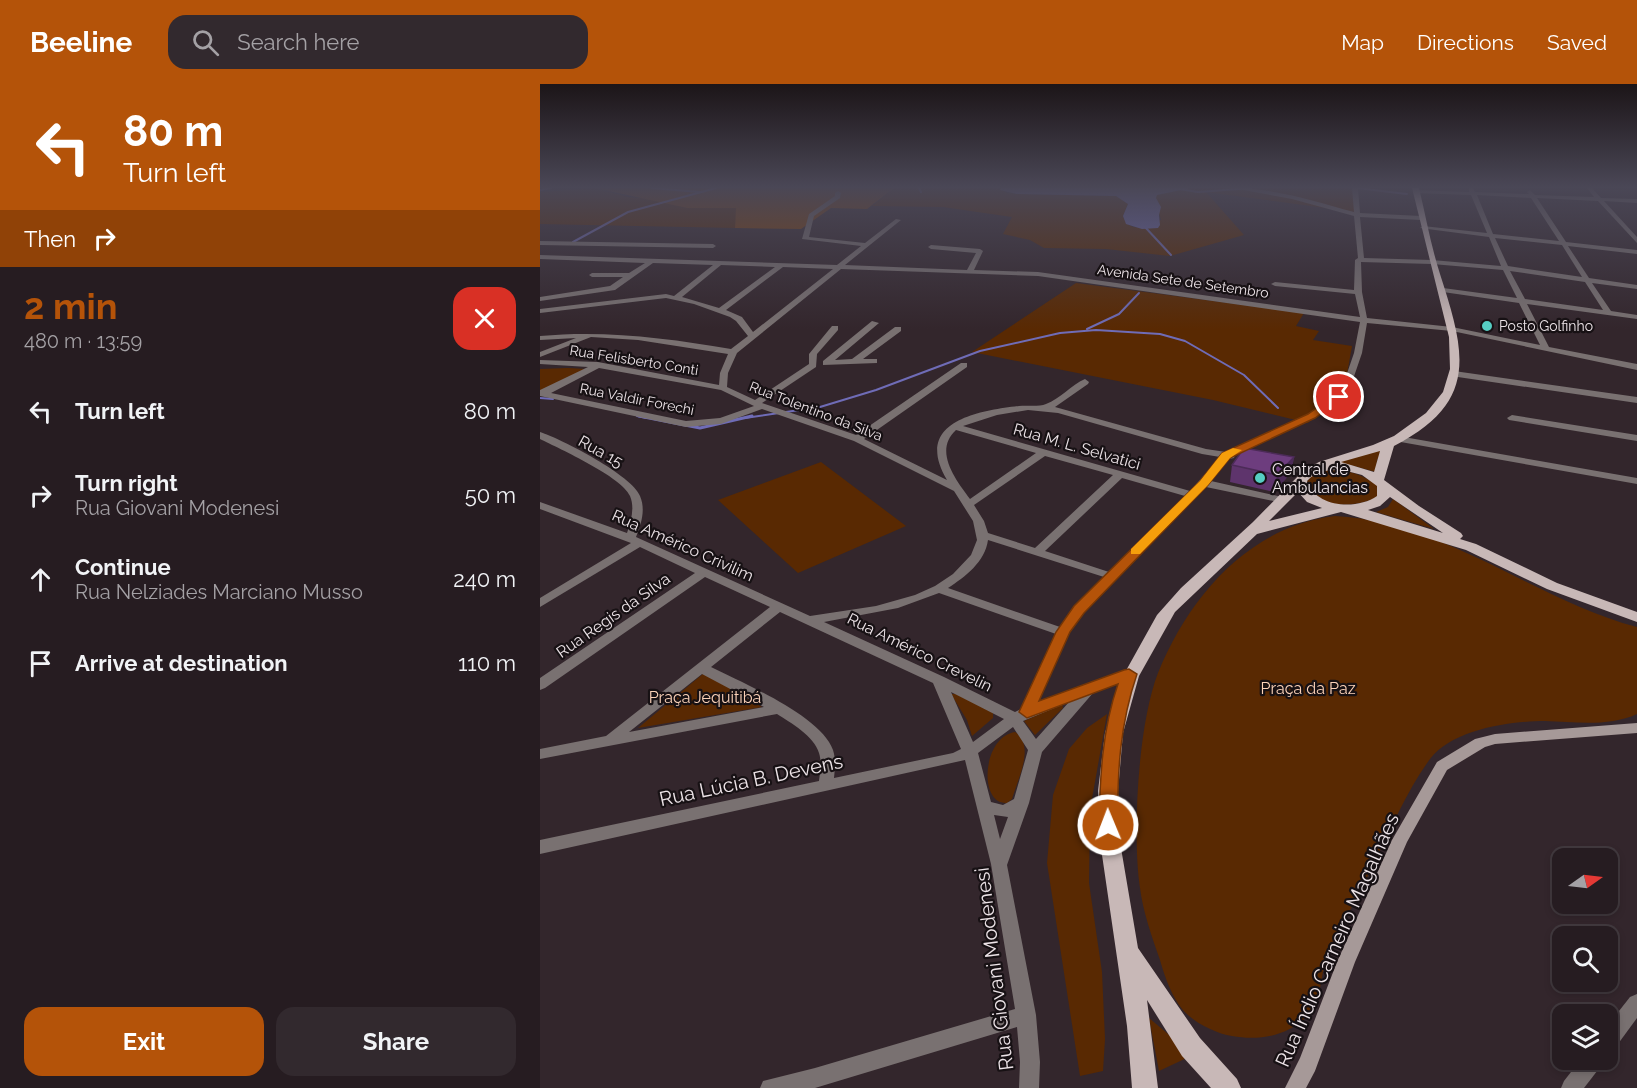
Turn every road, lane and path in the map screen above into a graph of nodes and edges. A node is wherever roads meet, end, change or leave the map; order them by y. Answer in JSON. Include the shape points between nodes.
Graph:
{"nodes":[{"id":1,"x":1491,"y":234,"type":"edge"},
{"id":2,"x":806,"y":235,"type":"edge"},
{"id":3,"x":880,"y":235,"type":"edge"},
{"id":4,"x":1361,"y":235,"type":"edge"},
{"id":5,"x":1425,"y":235,"type":"edge"},
{"id":6,"x":1498,"y":235,"type":"edge"},
{"id":7,"x":1556,"y":235,"type":"edge"},
{"id":8,"x":540,"y":243,"type":"edge"},
{"id":9,"x":1561,"y":243,"type":"junction"},
{"id":10,"x":616,"y":244,"type":"junction"},
{"id":11,"x":867,"y":245,"type":"junction"},
{"id":12,"x":713,"y":246,"type":"dead end"},
{"id":13,"x":931,"y":247,"type":"dead end"},
{"id":14,"x":1637,"y":252,"type":"edge"},
{"id":15,"x":540,"y":257,"type":"edge"},
{"id":16,"x":558,"y":258,"type":"junction"},
{"id":17,"x":593,"y":259,"type":"junction"},
{"id":18,"x":1365,"y":259,"type":"junction"},
{"id":19,"x":653,"y":260,"type":"junction"},
{"id":20,"x":721,"y":262,"type":"junction"},
{"id":21,"x":1432,"y":262,"type":"junction"},
{"id":22,"x":783,"y":264,"type":"junction"},
{"id":23,"x":540,"y":265,"type":"edge"},
{"id":24,"x":841,"y":267,"type":"junction"},
{"id":25,"x":1505,"y":268,"type":"junction"},
{"id":26,"x":969,"y":272,"type":"junction"},
{"id":27,"x":592,"y":275,"type":"dead end"},
{"id":28,"x":633,"y":275,"type":"junction"},
{"id":29,"x":1587,"y":280,"type":"junction"},
{"id":30,"x":1275,"y":284,"type":"dead end"},
{"id":31,"x":1637,"y":287,"type":"edge"},
{"id":32,"x":1443,"y":290,"type":"junction"},
{"id":33,"x":1358,"y":292,"type":"junction"},
{"id":34,"x":677,"y":297,"type":"junction"},
{"id":35,"x":540,"y":299,"type":"edge"},
{"id":36,"x":1523,"y":299,"type":"junction"},
{"id":37,"x":721,"y":310,"type":"junction"},
{"id":38,"x":540,"y":311,"type":"edge"},
{"id":39,"x":1608,"y":312,"type":"junction"},
{"id":40,"x":1637,"y":317,"type":"edge"},
{"id":41,"x":1364,"y":320,"type":"junction"},
{"id":42,"x":875,"y":324,"type":"dead end"},
{"id":43,"x":836,"y":328,"type":"dead end"},
{"id":44,"x":1452,"y":328,"type":"junction"},
{"id":45,"x":898,"y":329,"type":"dead end"},
{"id":46,"x":590,"y":335,"type":"junction"},
{"id":47,"x":752,"y":336,"type":"junction"},
{"id":48,"x":540,"y":338,"type":"edge"},
{"id":49,"x":1546,"y":348,"type":"junction"},
{"id":50,"x":733,"y":352,"type":"junction"},
{"id":51,"x":540,"y":356,"type":"edge"},
{"id":52,"x":874,"y":361,"type":"dead end"},
{"id":53,"x":540,"y":362,"type":"edge"},
{"id":54,"x":855,"y":362,"type":"junction"},
{"id":55,"x":828,"y":363,"type":"junction"},
{"id":56,"x":597,"y":365,"type":"junction"},
{"id":57,"x":813,"y":365,"type":"junction"},
{"id":58,"x":964,"y":365,"type":"dead end"},
{"id":59,"x":1637,"y":367,"type":"edge"},
{"id":60,"x":1455,"y":374,"type":"junction"},
{"id":61,"x":1637,"y":378,"type":"edge"},
{"id":62,"x":1085,"y":382,"type":"dead end"},
{"id":63,"x":723,"y":388,"type":"junction"},
{"id":64,"x":541,"y":394,"type":"edge"},
{"id":65,"x":1637,"y":400,"type":"edge"},
{"id":66,"x":759,"y":405,"type":"junction"},
{"id":67,"x":1047,"y":408,"type":"junction"},
{"id":68,"x":1512,"y":417,"type":"dead end"},
{"id":69,"x":954,"y":426,"type":"junction"},
{"id":70,"x":540,"y":435,"type":"edge"},
{"id":71,"x":1637,"y":438,"type":"edge"},
{"id":72,"x":857,"y":439,"type":"junction"},
{"id":73,"x":1393,"y":442,"type":"junction"},
{"id":74,"x":1042,"y":453,"type":"junction"},
{"id":75,"x":1226,"y":456,"type":"junction"},
{"id":76,"x":1246,"y":459,"type":"edge"},
{"id":77,"x":1267,"y":462,"type":"edge"},
{"id":78,"x":1120,"y":474,"type":"junction"},
{"id":79,"x":1307,"y":474,"type":"junction"},
{"id":80,"x":1637,"y":481,"type":"edge"},
{"id":81,"x":1380,"y":482,"type":"junction"},
{"id":82,"x":1204,"y":483,"type":"junction"},
{"id":83,"x":956,"y":488,"type":"junction"},
{"id":84,"x":1192,"y":495,"type":"junction"},
{"id":85,"x":1283,"y":500,"type":"junction"},
{"id":86,"x":969,"y":504,"type":"junction"},
{"id":87,"x":540,"y":505,"type":"edge"},
{"id":88,"x":1347,"y":509,"type":"junction"},
{"id":89,"x":1252,"y":531,"type":"junction"},
{"id":90,"x":983,"y":535,"type":"junction"},
{"id":91,"x":634,"y":540,"type":"junction"},
{"id":92,"x":1471,"y":547,"type":"junction"},
{"id":93,"x":1037,"y":552,"type":"junction"},
{"id":94,"x":704,"y":572,"type":"junction"},
{"id":95,"x":1111,"y":576,"type":"junction"},
{"id":96,"x":939,"y":589,"type":"junction"},
{"id":97,"x":543,"y":598,"type":"edge"},
{"id":98,"x":780,"y":606,"type":"junction"},
{"id":99,"x":1637,"y":617,"type":"edge"},
{"id":100,"x":810,"y":620,"type":"junction"},
{"id":101,"x":1063,"y":632,"type":"junction"},
{"id":102,"x":701,"y":668,"type":"junction"},
{"id":103,"x":1129,"y":674,"type":"junction"},
{"id":104,"x":939,"y":680,"type":"junction"},
{"id":105,"x":540,"y":685,"type":"edge"},
{"id":106,"x":1089,"y":690,"type":"junction"},
{"id":107,"x":778,"y":709,"type":"junction"},
{"id":108,"x":1021,"y":715,"type":"junction"},
{"id":109,"x":1637,"y":728,"type":"edge"},
{"id":110,"x":609,"y":740,"type":"junction"},
{"id":111,"x":1035,"y":750,"type":"junction"},
{"id":112,"x":970,"y":752,"type":"junction"},
{"id":113,"x":540,"y":754,"type":"edge"},
{"id":114,"x":826,"y":785,"type":"junction"},
{"id":115,"x":1021,"y":803,"type":"junction"},
{"id":116,"x":986,"y":807,"type":"junction"},
{"id":117,"x":540,"y":847,"type":"edge"},
{"id":118,"x":999,"y":864,"type":"junction"},
{"id":119,"x":1126,"y":949,"type":"junction"},
{"id":120,"x":1637,"y":1003,"type":"edge"},
{"id":121,"x":1026,"y":1015,"type":"junction"},
{"id":122,"x":1618,"y":1028,"type":"edge"},
{"id":123,"x":1585,"y":1070,"type":"edge"},
{"id":124,"x":816,"y":1083,"type":"edge"},
{"id":125,"x":770,"y":1088,"type":"edge"},
{"id":126,"x":1029,"y":1088,"type":"edge"},
{"id":127,"x":1145,"y":1088,"type":"edge"},
{"id":128,"x":1228,"y":1088,"type":"edge"},
{"id":129,"x":1295,"y":1088,"type":"edge"},
{"id":130,"x":1571,"y":1088,"type":"edge"}],
"edges":[{"from":1,"to":25,"type":"street"},
{"from":2,"to":11,"type":"street","via":[[805,239]]},
{"from":3,"to":11,"type":"street"},
{"from":4,"to":18,"type":"street"},
{"from":5,"to":21,"type":"main road"},
{"from":6,"to":9,"type":"street"},
{"from":7,"to":9,"type":"street"},
{"from":8,"to":10,"type":"street"},
{"from":9,"to":14,"type":"street"},
{"from":9,"to":29,"type":"street"},
{"from":10,"to":12,"type":"street"},
{"from":10,"to":17,"type":"street"},
{"from":11,"to":24,"type":"street"},
{"from":13,"to":26,"type":"street","via":[[980,251]]},
{"from":15,"to":16,"type":"street","name":"Avenida Sete de Setembro"},
{"from":16,"to":17,"type":"street","name":"Avenida Sete de Setembro"},
{"from":16,"to":23,"type":"street"},
{"from":17,"to":19,"type":"street","name":"Avenida Sete de Setembro"},
{"from":18,"to":21,"type":"street"},
{"from":18,"to":33,"type":"street","via":[[1356,262]]},
{"from":19,"to":20,"type":"street","name":"Avenida Sete de Setembro"},
{"from":19,"to":28,"type":"street"},
{"from":20,"to":22,"type":"street","name":"Avenida Sete de Setembro"},
{"from":20,"to":34,"type":"street"},
{"from":21,"to":25,"type":"street"},
{"from":21,"to":32,"type":"main road"},
{"from":22,"to":24,"type":"street","name":"Avenida Sete de Setembro"},
{"from":22,"to":37,"type":"street"},
{"from":24,"to":26,"type":"street","name":"Avenida Sete de Setembro"},
{"from":24,"to":47,"type":"street"},
{"from":25,"to":29,"type":"street"},
{"from":25,"to":36,"type":"street"},
{"from":26,"to":41,"type":"street","name":"Avenida Sete de Setembro","via":[[1052,276]]},
{"from":27,"to":28,"type":"street"},
{"from":28,"to":35,"type":"street","via":[[612,288]]},
{"from":29,"to":31,"type":"street"},
{"from":29,"to":39,"type":"street"},
{"from":30,"to":33,"type":"street"},
{"from":32,"to":36,"type":"street"},
{"from":32,"to":44,"type":"main road"},
{"from":33,"to":41,"type":"street"},
{"from":34,"to":37,"type":"street"},
{"from":34,"to":38,"type":"street"},
{"from":36,"to":39,"type":"street"},
{"from":36,"to":49,"type":"street"},
{"from":37,"to":47,"type":"street","via":[[739,319]]},
{"from":39,"to":40,"type":"street"},
{"from":41,"to":44,"type":"street","name":"Avenida Sete de Setembro"},
{"from":41,"to":75,"type":"street","via":[[1354,369],[1339,397],[1312,416]]},
{"from":42,"to":55,"type":"street"},
{"from":43,"to":57,"type":"street","via":[[813,354]]},
{"from":44,"to":49,"type":"street","name":"Avenida Sete de Setembro"},
{"from":44,"to":60,"type":"main road"},
{"from":45,"to":54,"type":"street"},
{"from":46,"to":48,"type":"street"},
{"from":46,"to":50,"type":"street","via":[[641,336]]},
{"from":46,"to":51,"type":"street"},
{"from":47,"to":50,"type":"street"},
{"from":49,"to":59,"type":"street","name":"Avenida Sete de Setembro"},
{"from":50,"to":63,"type":"street","name":"Rua Tolentino da Silva","via":[[724,373]]},
{"from":52,"to":54,"type":"street"},
{"from":53,"to":56,"type":"street","name":"Rua Felisberto Conti"},
{"from":54,"to":55,"type":"street"},
{"from":55,"to":57,"type":"street"},
{"from":56,"to":63,"type":"street","name":"Rua Felisberto Conti"},
{"from":56,"to":64,"type":"street"},
{"from":57,"to":66,"type":"street","name":"Rua Valdir Forechi"},
{"from":58,"to":72,"type":"street"},
{"from":59,"to":61,"type":"street"},
{"from":60,"to":65,"type":"street"},
{"from":60,"to":73,"type":"main road","via":[[1452,387],[1439,405]]},
{"from":62,"to":67,"type":"street"},
{"from":63,"to":66,"type":"street","name":"Rua Tolentino da Silva"},
{"from":64,"to":66,"type":"street","name":"Rua Valdir Forechi","via":[[686,424],[721,421]]},
{"from":66,"to":72,"type":"street","name":"Rua Tolentino da Silva"},
{"from":67,"to":69,"type":"street","via":[[1003,411]]},
{"from":67,"to":75,"type":"street"},
{"from":68,"to":71,"type":"street"},
{"from":69,"to":74,"type":"street","name":"Rua M. L. Selvatici"},
{"from":69,"to":83,"type":"street","via":[[941,444],[941,452]]},
{"from":70,"to":91,"type":"street","name":"Rua 15","via":[[621,480],[634,492],[638,511]]},
{"from":72,"to":83,"type":"street","name":"Rua Tolentino da Silva"},
{"from":73,"to":79,"type":"main road","via":[[1326,462]]},
{"from":73,"to":80,"type":"street"},
{"from":73,"to":81,"type":"main road"},
{"from":74,"to":78,"type":"street","name":"Rua M. L. Selvatici"},
{"from":74,"to":86,"type":"street"},
{"from":75,"to":76,"type":"street"},
{"from":75,"to":82,"type":"street"},
{"from":77,"to":79,"type":"street"},
{"from":78,"to":84,"type":"street","name":"Rua M. L. Selvatici"},
{"from":78,"to":93,"type":"street"},
{"from":79,"to":81,"type":"main road","via":[[1334,466],[1351,468]]},
{"from":79,"to":85,"type":"main road"},
{"from":79,"to":88,"type":"main road","via":[[1303,490],[1312,498]]},
{"from":81,"to":88,"type":"main road","via":[[1384,496],[1379,502]]},
{"from":81,"to":92,"type":"main road"},
{"from":82,"to":84,"type":"street"},
{"from":82,"to":85,"type":"street"},
{"from":83,"to":86,"type":"street"},
{"from":84,"to":95,"type":"street"},
{"from":85,"to":89,"type":"main road"},
{"from":86,"to":90,"type":"street"},
{"from":87,"to":91,"type":"street","name":"Rua Américo Crivilim"},
{"from":88,"to":89,"type":"main road","via":[[1293,518]]},
{"from":88,"to":92,"type":"main road"},
{"from":89,"to":103,"type":"main road","via":[[1164,616]]},
{"from":90,"to":93,"type":"street"},
{"from":90,"to":96,"type":"street","via":[[981,552],[964,571]]},
{"from":91,"to":94,"type":"street","name":"Rua Américo Crivilim"},
{"from":91,"to":97,"type":"street"},
{"from":92,"to":99,"type":"main road","via":[[1552,586]]},
{"from":93,"to":95,"type":"street"},
{"from":94,"to":98,"type":"street","name":"Rua Américo Crivilim"},
{"from":94,"to":105,"type":"street","name":"Rua Regis da Silva"},
{"from":95,"to":101,"type":"street"},
{"from":96,"to":100,"type":"street","via":[[903,603]]},
{"from":96,"to":101,"type":"street"},
{"from":98,"to":100,"type":"street","name":"Rua Américo Crivilim"},
{"from":98,"to":102,"type":"street"},
{"from":100,"to":104,"type":"street","name":"Rua Américo Crevelin"},
{"from":101,"to":108,"type":"street"},
{"from":102,"to":107,"type":"street"},
{"from":102,"to":110,"type":"street"},
{"from":103,"to":106,"type":"street"},
{"from":103,"to":119,"type":"main road","via":[[1117,709],[1107,807],[1111,861]]},
{"from":104,"to":108,"type":"street","name":"Rua Américo Crevelin"},
{"from":104,"to":112,"type":"street"},
{"from":106,"to":108,"type":"street"},
{"from":106,"to":111,"type":"street","name":"Rua Giovani Modenesi"},
{"from":107,"to":110,"type":"street"},
{"from":107,"to":114,"type":"street","via":[[815,735],[826,749]]},
{"from":108,"to":111,"type":"street"},
{"from":108,"to":112,"type":"street"},
{"from":109,"to":129,"type":"street","name":"Rua Índio Carneiro Magalhães","via":[[1480,742],[1442,766],[1400,840]]},
{"from":110,"to":113,"type":"street"},
{"from":111,"to":115,"type":"street","name":"Rua Giovani Modenesi"},
{"from":112,"to":114,"type":"street","name":"Rua Lúcia B. Devens"},
{"from":112,"to":116,"type":"street"},
{"from":114,"to":117,"type":"street","name":"Rua Lúcia B. Devens"},
{"from":115,"to":116,"type":"street","via":[[1005,812]]},
{"from":115,"to":118,"type":"street","name":"Rua Giovani Modenesi"},
{"from":116,"to":118,"type":"street"},
{"from":118,"to":121,"type":"street","name":"Rua Giovani Modenesi"},
{"from":119,"to":127,"type":"main road"},
{"from":119,"to":128,"type":"main road","via":[[1191,1047]]},
{"from":120,"to":122,"type":"street"},
{"from":121,"to":124,"type":"street"},
{"from":121,"to":126,"type":"street","name":"Rua Giovani Modenesi"},
{"from":123,"to":130,"type":"street"},
{"from":124,"to":125,"type":"street"}]}
